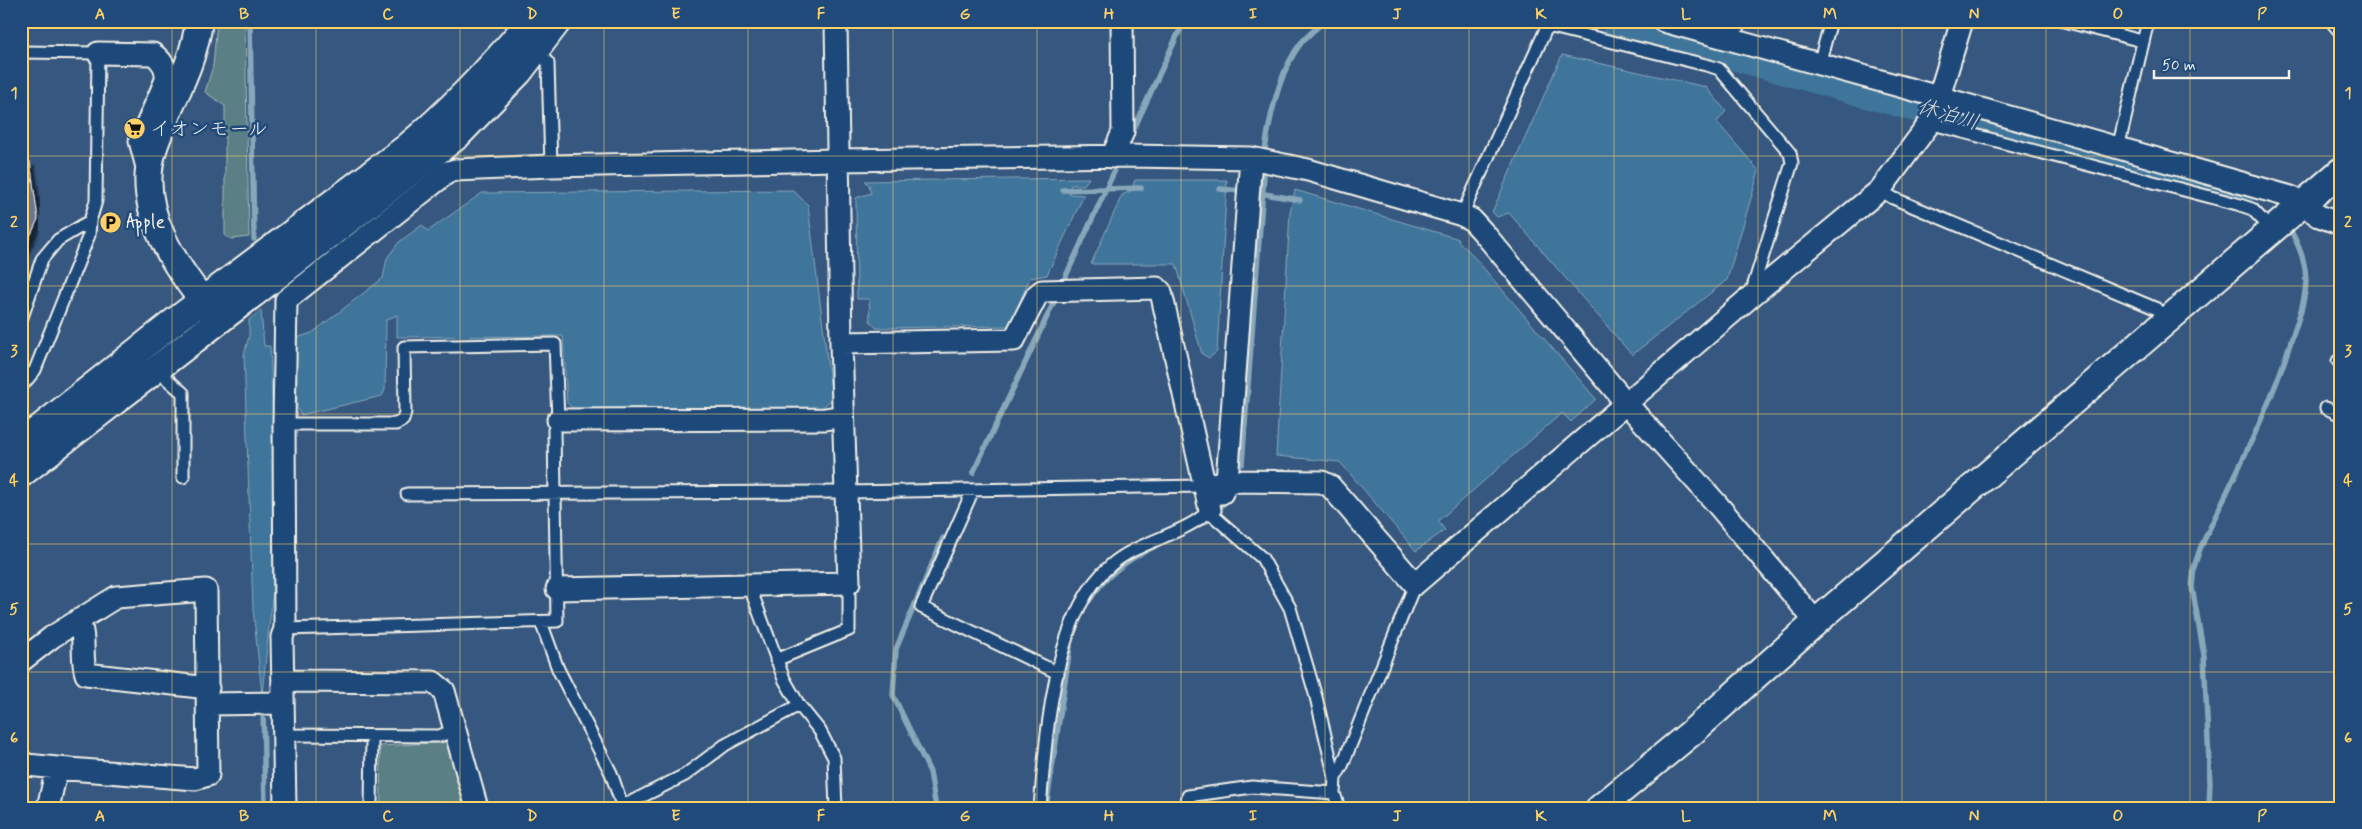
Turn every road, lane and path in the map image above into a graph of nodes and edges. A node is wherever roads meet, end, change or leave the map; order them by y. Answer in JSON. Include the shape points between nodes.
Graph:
{"nodes":[{"id":1,"x":199,"y":21,"type":"edge"},
{"id":2,"x":530,"y":21,"type":"edge"},
{"id":3,"x":558,"y":21,"type":"edge"},
{"id":4,"x":836,"y":21,"type":"edge"},
{"id":5,"x":1122,"y":21,"type":"edge"},
{"id":6,"x":1663,"y":21,"type":"edge"},
{"id":7,"x":1831,"y":21,"type":"edge"},
{"id":8,"x":1962,"y":21,"type":"edge"},
{"id":9,"x":2064,"y":21,"type":"edge"},
{"id":10,"x":2148,"y":21,"type":"edge"},
{"id":11,"x":2331,"y":21,"type":"edge"},
{"id":12,"x":1732,"y":30,"type":"edge"},
{"id":13,"x":2341,"y":33,"type":"edge"},
{"id":14,"x":2142,"y":41,"type":"junction"},
{"id":15,"x":537,"y":50,"type":"junction"},
{"id":16,"x":21,"y":52,"type":"edge"},
{"id":17,"x":98,"y":53,"type":"junction"},
{"id":18,"x":1819,"y":64,"type":"junction"},
{"id":19,"x":1934,"y":110,"type":"junction"},
{"id":20,"x":2118,"y":148,"type":"junction"},
{"id":21,"x":1112,"y":157,"type":"junction"},
{"id":22,"x":1251,"y":158,"type":"junction"},
{"id":23,"x":837,"y":160,"type":"junction"},
{"id":24,"x":441,"y":163,"type":"junction"},
{"id":25,"x":551,"y":166,"type":"junction"},
{"id":26,"x":2341,"y":172,"type":"edge"},
{"id":27,"x":149,"y":173,"type":"junction"},
{"id":28,"x":1880,"y":190,"type":"junction"},
{"id":29,"x":2303,"y":204,"type":"junction"},
{"id":30,"x":1462,"y":215,"type":"junction"},
{"id":31,"x":90,"y":221,"type":"junction"},
{"id":32,"x":2341,"y":224,"type":"edge"},
{"id":33,"x":2274,"y":231,"type":"junction"},
{"id":34,"x":1755,"y":293,"type":"junction"},
{"id":35,"x":202,"y":300,"type":"junction"},
{"id":36,"x":21,"y":320,"type":"edge"},
{"id":37,"x":2166,"y":320,"type":"junction"},
{"id":38,"x":219,"y":321,"type":"junction"},
{"id":39,"x":841,"y":343,"type":"junction"},
{"id":40,"x":159,"y":368,"type":"junction"},
{"id":41,"x":21,"y":387,"type":"edge"},
{"id":42,"x":1626,"y":403,"type":"junction"},
{"id":43,"x":2326,"y":408,"type":"dead end"},
{"id":44,"x":2341,"y":415,"type":"edge"},
{"id":45,"x":843,"y":416,"type":"junction"},
{"id":46,"x":558,"y":420,"type":"junction"},
{"id":47,"x":284,"y":424,"type":"junction"},
{"id":48,"x":21,"y":443,"type":"edge"},
{"id":49,"x":21,"y":474,"type":"edge"},
{"id":50,"x":183,"y":477,"type":"dead end"},
{"id":51,"x":1227,"y":481,"type":"junction"},
{"id":52,"x":1204,"y":486,"type":"junction"},
{"id":53,"x":973,"y":490,"type":"junction"},
{"id":54,"x":846,"y":492,"type":"junction"},
{"id":55,"x":556,"y":493,"type":"junction"},
{"id":56,"x":407,"y":494,"type":"dead end"},
{"id":57,"x":1210,"y":510,"type":"junction"},
{"id":58,"x":849,"y":583,"type":"junction"},
{"id":59,"x":1415,"y":584,"type":"junction"},
{"id":60,"x":753,"y":586,"type":"junction"},
{"id":61,"x":557,"y":589,"type":"junction"},
{"id":62,"x":78,"y":620,"type":"junction"},
{"id":63,"x":541,"y":622,"type":"junction"},
{"id":64,"x":1816,"y":622,"type":"junction"},
{"id":65,"x":286,"y":629,"type":"junction"},
{"id":66,"x":776,"y":660,"type":"junction"},
{"id":67,"x":21,"y":661,"type":"edge"},
{"id":68,"x":1058,"y":673,"type":"junction"},
{"id":69,"x":283,"y":681,"type":"junction"},
{"id":70,"x":208,"y":696,"type":"junction"},
{"id":71,"x":279,"y":703,"type":"junction"},
{"id":72,"x":799,"y":705,"type":"junction"},
{"id":73,"x":455,"y":730,"type":"junction"},
{"id":74,"x":284,"y":735,"type":"junction"},
{"id":75,"x":372,"y":737,"type":"junction"},
{"id":76,"x":21,"y":761,"type":"edge"},
{"id":77,"x":57,"y":768,"type":"junction"},
{"id":78,"x":1335,"y":778,"type":"junction"},
{"id":79,"x":1334,"y":793,"type":"junction"},
{"id":80,"x":1607,"y":806,"type":"edge"},
{"id":81,"x":623,"y":807,"type":"edge"},
{"id":82,"x":48,"y":808,"type":"edge"},
{"id":83,"x":285,"y":808,"type":"edge"},
{"id":84,"x":372,"y":808,"type":"edge"},
{"id":85,"x":477,"y":808,"type":"edge"},
{"id":86,"x":836,"y":808,"type":"edge"},
{"id":87,"x":1040,"y":808,"type":"edge"},
{"id":88,"x":1185,"y":808,"type":"edge"},
{"id":89,"x":1339,"y":808,"type":"edge"}],
"edges":[{"from":1,"to":27,"type":"street","via":[[196,46],[152,151]]},
{"from":2,"to":35,"type":"street","via":[[484,76],[434,124]]},
{"from":3,"to":15,"type":"street"},
{"from":4,"to":23,"type":"street"},
{"from":5,"to":21,"type":"street","via":[[1123,132]]},
{"from":6,"to":12,"type":"street"},
{"from":7,"to":18,"type":"lane"},
{"from":8,"to":19,"type":"street"},
{"from":9,"to":14,"type":"lane"},
{"from":10,"to":14,"type":"lane"},
{"from":11,"to":13,"type":"lane"},
{"from":12,"to":18,"type":"street"},
{"from":14,"to":20,"type":"lane"},
{"from":15,"to":24,"type":"street","via":[[457,136]]},
{"from":15,"to":25,"type":"lane","via":[[548,63]]},
{"from":16,"to":17,"type":"lane"},
{"from":17,"to":27,"type":"street","via":[[153,54],[159,58],[166,72],[166,80],[140,141]]},
{"from":17,"to":31,"type":"lane","via":[[96,201]]},
{"from":18,"to":19,"type":"street"},
{"from":19,"to":20,"type":"street"},
{"from":19,"to":28,"type":"street"},
{"from":19,"to":33,"type":"lane","via":[[2252,209]]},
{"from":20,"to":29,"type":"street"},
{"from":21,"to":22,"type":"street"},
{"from":21,"to":23,"type":"street"},
{"from":22,"to":30,"type":"street","via":[[1308,170]]},
{"from":22,"to":51,"type":"street"},
{"from":23,"to":25,"type":"street"},
{"from":23,"to":39,"type":"street"},
{"from":24,"to":25,"type":"street"},
{"from":24,"to":38,"type":"street"},
{"from":24,"to":47,"type":"street","via":[[286,300]]},
{"from":26,"to":29,"type":"street"},
{"from":27,"to":35,"type":"street","via":[[150,207],[157,226]]},
{"from":28,"to":34,"type":"street"},
{"from":28,"to":37,"type":"lane","via":[[2157,309]]},
{"from":29,"to":32,"type":"street","via":[[2319,216]]},
{"from":29,"to":33,"type":"street"},
{"from":30,"to":34,"type":"lane","via":[[1546,29],[1710,66],[1725,76],[1790,154],[1792,162],[1754,284]]},
{"from":30,"to":42,"type":"street","via":[[1483,232]]},
{"from":31,"to":36,"type":"lane","via":[[58,240],[42,260]]},
{"from":31,"to":41,"type":"lane","via":[[89,235],[35,370]]},
{"from":33,"to":37,"type":"street"},
{"from":34,"to":42,"type":"street"},
{"from":35,"to":38,"type":"street"},
{"from":35,"to":48,"type":"street"},
{"from":37,"to":64,"type":"street"},
{"from":38,"to":40,"type":"street"},
{"from":39,"to":45,"type":"street"},
{"from":39,"to":52,"type":"street","via":[[1014,340],[1037,294],[1042,291],[1157,288],[1161,292]]},
{"from":40,"to":49,"type":"street"},
{"from":40,"to":50,"type":"lane","via":[[183,393]]},
{"from":42,"to":59,"type":"street"},
{"from":42,"to":64,"type":"street","via":[[1716,502]]},
{"from":43,"to":44,"type":"lane"},
{"from":45,"to":46,"type":"street","via":[[825,419]]},
{"from":45,"to":54,"type":"street"},
{"from":46,"to":47,"type":"lane","via":[[555,344],[536,344],[404,347],[403,420],[396,424]]},
{"from":46,"to":55,"type":"lane","via":[[554,430]]},
{"from":47,"to":65,"type":"street"},
{"from":51,"to":52,"type":"street"},
{"from":51,"to":57,"type":"street"},
{"from":51,"to":59,"type":"street","via":[[1322,482],[1330,486]]},
{"from":52,"to":53,"type":"lane"},
{"from":52,"to":57,"type":"street"},
{"from":53,"to":54,"type":"lane"},
{"from":53,"to":68,"type":"lane","via":[[921,607]]},
{"from":54,"to":55,"type":"lane"},
{"from":54,"to":58,"type":"street"},
{"from":55,"to":56,"type":"lane"},
{"from":55,"to":61,"type":"lane"},
{"from":57,"to":68,"type":"lane","via":[[1199,520],[1124,556],[1101,574],[1073,617]]},
{"from":57,"to":78,"type":"lane","via":[[1262,558],[1290,608]]},
{"from":58,"to":60,"type":"street"},
{"from":58,"to":66,"type":"lane","via":[[849,630]]},
{"from":59,"to":78,"type":"lane"},
{"from":60,"to":61,"type":"street"},
{"from":60,"to":66,"type":"lane","via":[[753,596]]},
{"from":61,"to":63,"type":"lane","via":[[557,621]]},
{"from":62,"to":67,"type":"street"},
{"from":62,"to":70,"type":"street","via":[[83,629],[82,662],[86,674]]},
{"from":62,"to":70,"type":"street","via":[[116,597],[206,590]]},
{"from":63,"to":65,"type":"lane"},
{"from":63,"to":81,"type":"lane","via":[[558,669],[610,773]]},
{"from":64,"to":80,"type":"street"},
{"from":65,"to":69,"type":"street","via":[[282,637]]},
{"from":66,"to":72,"type":"lane"},
{"from":68,"to":87,"type":"lane","via":[[1046,737]]},
{"from":69,"to":71,"type":"street"},
{"from":69,"to":73,"type":"street","via":[[433,682],[444,691]]},
{"from":70,"to":71,"type":"street","via":[[246,704]]},
{"from":70,"to":77,"type":"street","via":[[208,775],[195,779]]},
{"from":71,"to":74,"type":"street"},
{"from":72,"to":81,"type":"lane","via":[[725,745],[685,775]]},
{"from":72,"to":86,"type":"lane","via":[[820,731],[834,758]]},
{"from":73,"to":75,"type":"lane","via":[[439,736]]},
{"from":73,"to":85,"type":"street"},
{"from":74,"to":75,"type":"lane"},
{"from":74,"to":83,"type":"street"},
{"from":75,"to":84,"type":"lane"},
{"from":76,"to":77,"type":"street","via":[[27,765]]},
{"from":77,"to":82,"type":"street"},
{"from":78,"to":79,"type":"lane"},
{"from":79,"to":88,"type":"lane","via":[[1252,787],[1188,796]]},
{"from":79,"to":89,"type":"lane"}]}
